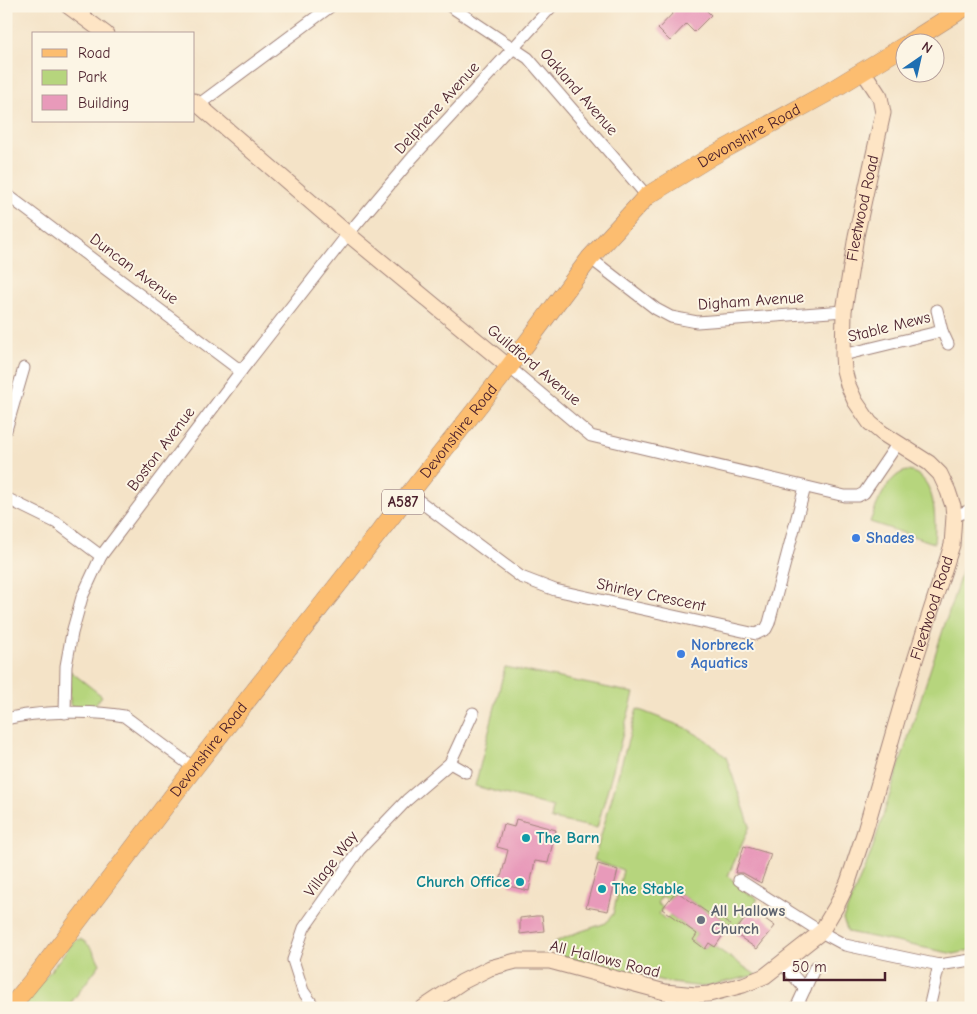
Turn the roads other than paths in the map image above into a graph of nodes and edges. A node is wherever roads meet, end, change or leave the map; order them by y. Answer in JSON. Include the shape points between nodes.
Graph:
{"nodes":[{"id":1,"x":57,"y":6,"type":"edge"},
{"id":2,"x":68,"y":6,"type":"edge"},
{"id":3,"x":331,"y":6,"type":"edge"},
{"id":4,"x":450,"y":6,"type":"edge"},
{"id":5,"x":552,"y":6,"type":"edge"},
{"id":6,"x":967,"y":6,"type":"edge"},
{"id":7,"x":84,"y":17,"type":"junction"},
{"id":8,"x":103,"y":32,"type":"edge"},
{"id":9,"x":926,"y":32,"type":"edge"},
{"id":10,"x":514,"y":48,"type":"junction"},
{"id":11,"x":894,"y":52,"type":"edge"},
{"id":12,"x":863,"y":71,"type":"junction"},
{"id":13,"x":196,"y":103,"type":"edge"},
{"id":14,"x":6,"y":194,"type":"edge"},
{"id":15,"x":647,"y":196,"type":"junction"},
{"id":16,"x":348,"y":234,"type":"junction"},
{"id":17,"x":590,"y":258,"type":"junction"},
{"id":18,"x":937,"y":310,"type":"dead end"},
{"id":19,"x":844,"y":311,"type":"junction"},
{"id":20,"x":942,"y":331,"type":"junction"},
{"id":21,"x":948,"y":344,"type":"dead end"},
{"id":22,"x":843,"y":355,"type":"junction"},
{"id":23,"x":509,"y":367,"type":"junction"},
{"id":24,"x":24,"y":368,"type":"dead end"},
{"id":25,"x":241,"y":371,"type":"junction"},
{"id":26,"x":6,"y":430,"type":"edge"},
{"id":27,"x":898,"y":443,"type":"junction"},
{"id":28,"x":805,"y":487,"type":"junction"},
{"id":29,"x":410,"y":494,"type":"junction"},
{"id":30,"x":6,"y":498,"type":"edge"},
{"id":31,"x":971,"y":511,"type":"edge"},
{"id":32,"x":954,"y":516,"type":"junction"},
{"id":33,"x":101,"y":556,"type":"junction"},
{"id":34,"x":65,"y":713,"type":"junction"},
{"id":35,"x":473,"y":713,"type":"dead end"},
{"id":36,"x":6,"y":718,"type":"edge"},
{"id":37,"x":450,"y":763,"type":"junction"},
{"id":38,"x":194,"y":768,"type":"junction"},
{"id":39,"x":466,"y":772,"type":"dead end"},
{"id":40,"x":739,"y":880,"type":"dead end"},
{"id":41,"x":821,"y":932,"type":"junction"},
{"id":42,"x":971,"y":960,"type":"edge"},
{"id":43,"x":782,"y":964,"type":"junction"},
{"id":44,"x":939,"y":966,"type":"junction"},
{"id":45,"x":816,"y":968,"type":"dead end"},
{"id":46,"x":805,"y":989,"type":"junction"},
{"id":47,"x":672,"y":1001,"type":"edge"},
{"id":48,"x":10,"y":1008,"type":"edge"},
{"id":49,"x":315,"y":1008,"type":"edge"},
{"id":50,"x":423,"y":1008,"type":"edge"},
{"id":51,"x":796,"y":1008,"type":"edge"},
{"id":52,"x":929,"y":1008,"type":"edge"}],
"edges":[{"from":1,"to":7,"type":"street"},
{"from":2,"to":7,"type":"street"},
{"from":3,"to":13,"type":"street"},
{"from":4,"to":10,"type":"street","name":"Oakland Avenue"},
{"from":5,"to":10,"type":"street","name":"Delphene Avenue"},
{"from":6,"to":9,"type":"main road"},
{"from":7,"to":8,"type":"street"},
{"from":10,"to":15,"type":"street","name":"Oakland Avenue","via":[[545,76]]},
{"from":10,"to":16,"type":"street","name":"Delphene Avenue","via":[[413,157]]},
{"from":11,"to":12,"type":"main road","number":"A587"},
{"from":12,"to":15,"type":"main road","name":"Devonshire Road","number":"A587"},
{"from":12,"to":19,"type":"street","name":"Fleetwood Road","via":[[880,96],[882,113]]},
{"from":13,"to":16,"type":"street","name":"Guildford Avenue"},
{"from":14,"to":25,"type":"street","name":"Duncan Avenue"},
{"from":15,"to":17,"type":"main road","name":"Devonshire Road","number":"A587"},
{"from":16,"to":23,"type":"street","name":"Guildford Avenue"},
{"from":16,"to":25,"type":"street","name":"Boston Avenue"},
{"from":17,"to":19,"type":"street","name":"Digham Avenue","via":[[671,317],[697,322]]},
{"from":17,"to":23,"type":"main road","name":"Devonshire Road","number":"A587"},
{"from":18,"to":20,"type":"street","name":"Stable Mews"},
{"from":19,"to":22,"type":"street","name":"Fleetwood Road"},
{"from":20,"to":21,"type":"street","name":"Stable Mews"},
{"from":20,"to":22,"type":"street","name":"Stable Mews"},
{"from":22,"to":27,"type":"street","name":"Fleetwood Road","via":[[848,385],[861,412],[870,423]]},
{"from":23,"to":28,"type":"street","name":"Guildford Avenue","via":[[591,436]]},
{"from":23,"to":29,"type":"main road","name":"Devonshire Road","number":"A587"},
{"from":24,"to":26,"type":"street"},
{"from":25,"to":33,"type":"street","name":"Boston Avenue"},
{"from":27,"to":28,"type":"street","name":"Guildford Avenue","via":[[864,493],[858,496]]},
{"from":27,"to":32,"type":"street","name":"Fleetwood Road","via":[[936,469],[948,491]]},
{"from":28,"to":29,"type":"street","name":"Shirley Crescent","via":[[769,622],[766,629],[756,634],[555,590],[521,577]]},
{"from":29,"to":38,"type":"main road","name":"Devonshire Road","number":"A587"},
{"from":30,"to":33,"type":"street","via":[[57,523]]},
{"from":31,"to":32,"type":"street"},
{"from":32,"to":41,"type":"street","name":"Fleetwood Road","via":[[952,545],[865,831],[848,882]]},
{"from":33,"to":34,"type":"street","name":"Boston Avenue","via":[[82,597],[72,633],[66,666]]},
{"from":34,"to":36,"type":"street"},
{"from":34,"to":38,"type":"street","via":[[124,716]]},
{"from":35,"to":37,"type":"street","name":"Village Way"},
{"from":37,"to":39,"type":"street"},
{"from":37,"to":49,"type":"street","name":"Village Way","via":[[407,800],[359,850],[304,928],[293,960],[303,992]]},
{"from":38,"to":48,"type":"main road","name":"Devonshire Road","number":"A587"},
{"from":40,"to":41,"type":"street"},
{"from":41,"to":43,"type":"street","name":"All Hallows Road"},
{"from":41,"to":44,"type":"street","via":[[852,947]]},
{"from":42,"to":44,"type":"street"},
{"from":43,"to":46,"type":"street"},
{"from":43,"to":47,"type":"street","name":"All Hallows Road","via":[[766,976],[743,985]]},
{"from":44,"to":52,"type":"street"},
{"from":45,"to":46,"type":"street"},
{"from":46,"to":51,"type":"street"},
{"from":47,"to":50,"type":"street","name":"All Hallows Road","via":[[550,961],[516,962],[490,968]]}]}
